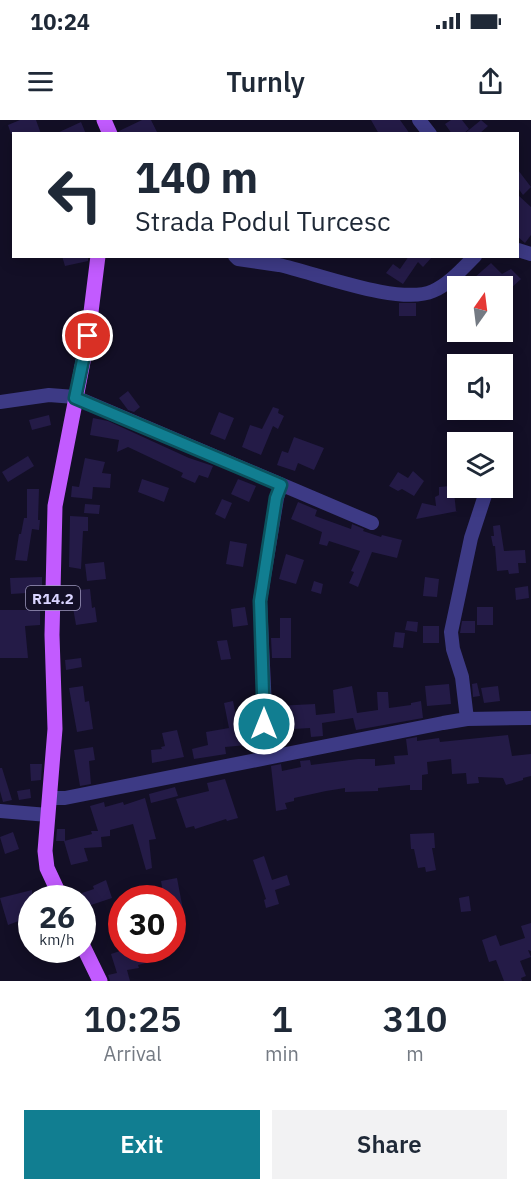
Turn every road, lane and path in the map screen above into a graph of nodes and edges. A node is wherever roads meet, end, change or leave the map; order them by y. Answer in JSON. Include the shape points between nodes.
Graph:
{"nodes":[{"id":1,"x":98,"y":258,"type":"edge"},
{"id":2,"x":237,"y":258,"type":"edge"},
{"id":3,"x":474,"y":258,"type":"edge"},
{"id":4,"x":77,"y":390,"type":"junction"},
{"id":5,"x":0,"y":402,"type":"edge"},
{"id":6,"x":281,"y":485,"type":"junction"},
{"id":7,"x":484,"y":498,"type":"edge"},
{"id":8,"x":372,"y":523,"type":"dead end"},
{"id":9,"x":531,"y":718,"type":"edge"},
{"id":10,"x":467,"y":719,"type":"junction"},
{"id":11,"x":263,"y":757,"type":"junction"},
{"id":12,"x":50,"y":798,"type":"junction"},
{"id":13,"x":0,"y":811,"type":"edge"},
{"id":14,"x":48,"y":815,"type":"junction"},
{"id":15,"x":55,"y":885,"type":"edge"},
{"id":16,"x":91,"y":963,"type":"edge"},
{"id":17,"x":100,"y":981,"type":"edge"}],
"edges":[{"from":1,"to":4,"type":"main road","number":"R14.2"},
{"from":2,"to":3,"type":"street","via":[[412,296],[432,292]]},
{"from":4,"to":5,"type":"street"},
{"from":4,"to":6,"type":"street"},
{"from":4,"to":12,"type":"main road","number":"R14.2","via":[[53,528],[55,729]]},
{"from":6,"to":8,"type":"street"},
{"from":6,"to":11,"type":"street","via":[[260,601]]},
{"from":7,"to":10,"type":"street","via":[[459,586],[451,632]]},
{"from":9,"to":10,"type":"street"},
{"from":10,"to":11,"type":"street"},
{"from":11,"to":12,"type":"street"},
{"from":12,"to":14,"type":"main road","number":"R14.2"},
{"from":13,"to":14,"type":"street"},
{"from":14,"to":15,"type":"main road","number":"R14.2","via":[[45,852]]},
{"from":16,"to":17,"type":"main road"}]}
